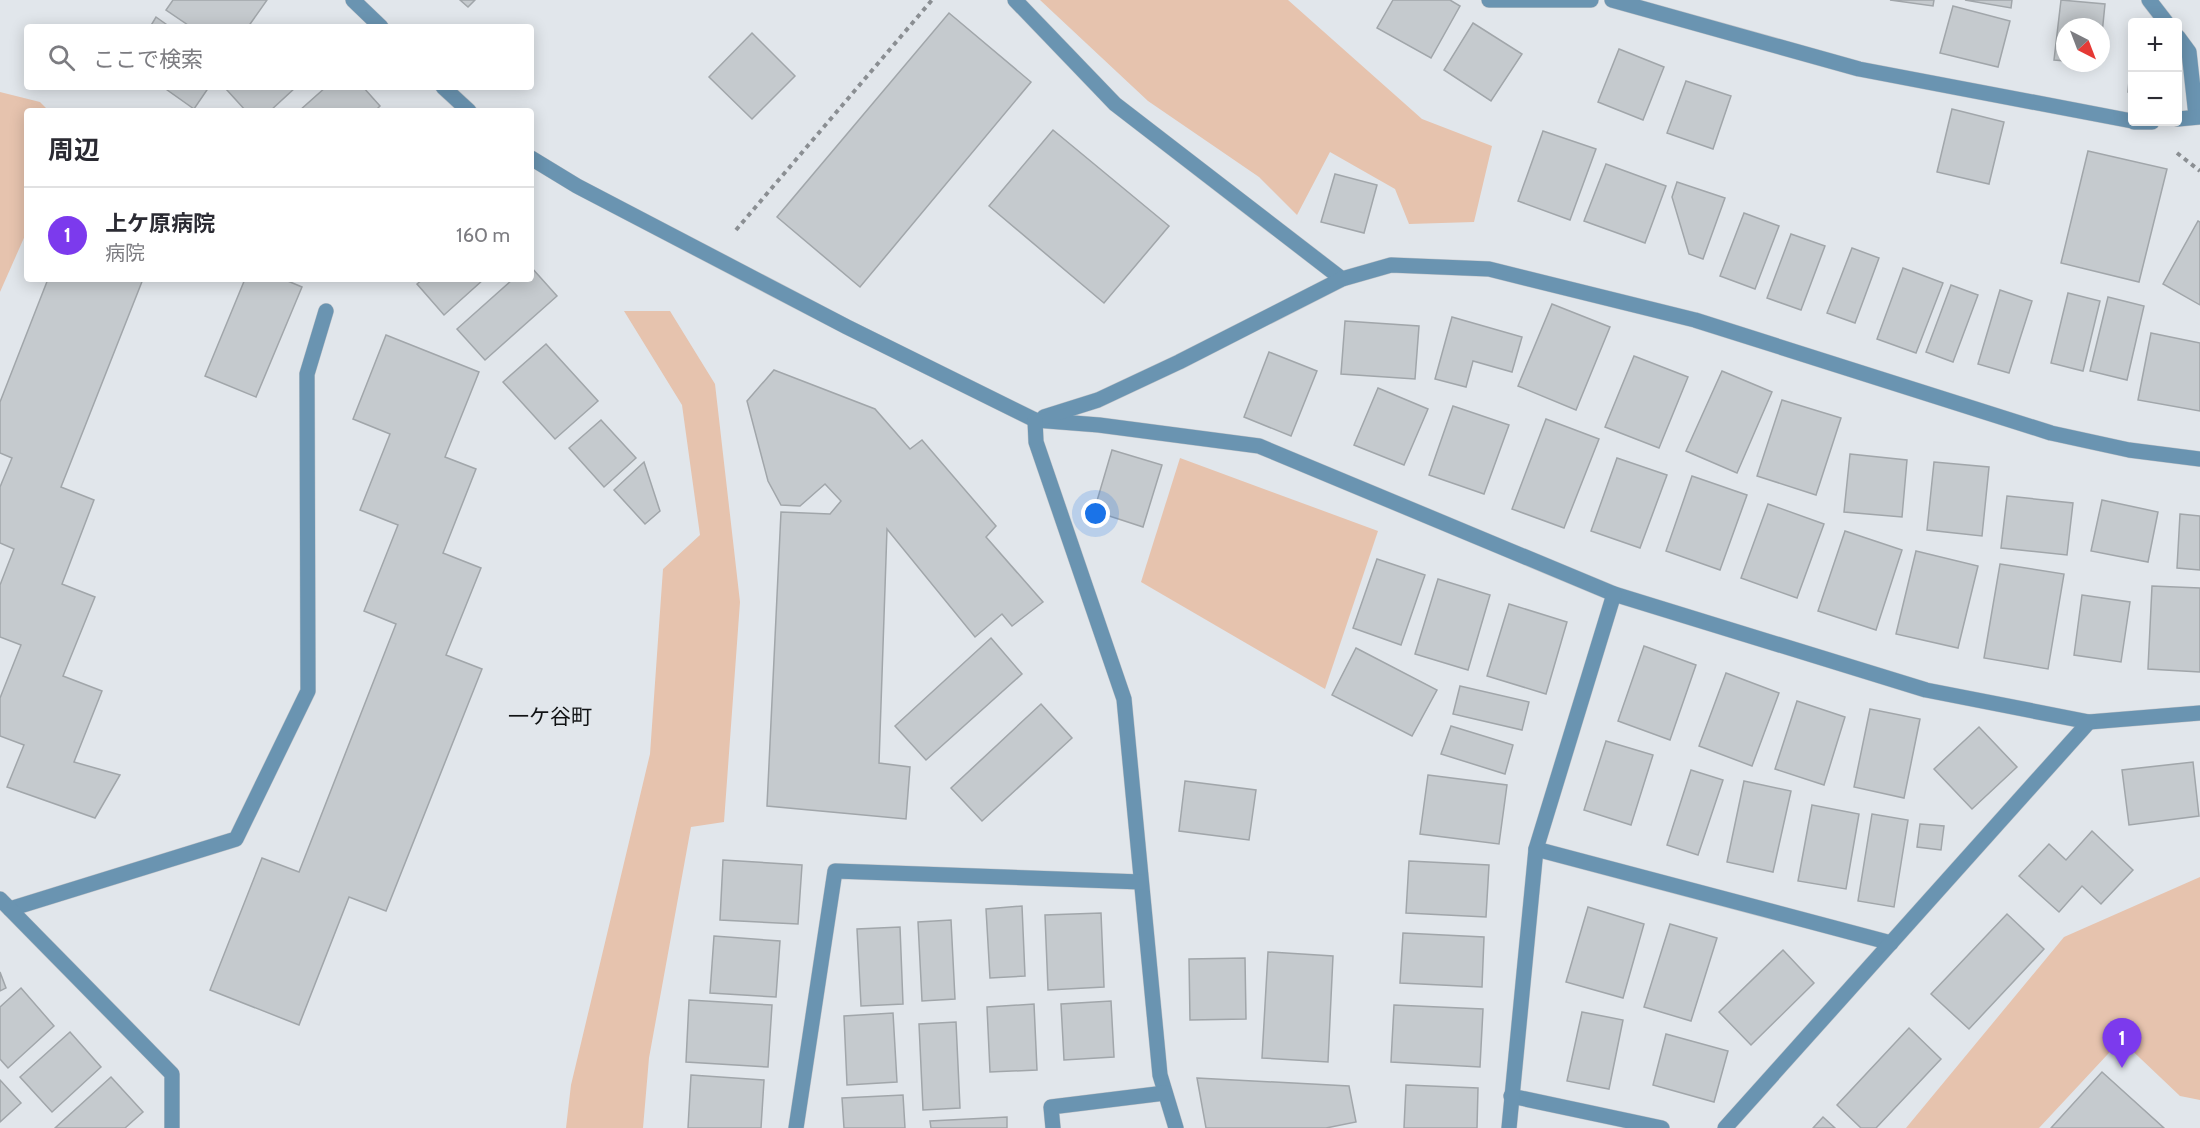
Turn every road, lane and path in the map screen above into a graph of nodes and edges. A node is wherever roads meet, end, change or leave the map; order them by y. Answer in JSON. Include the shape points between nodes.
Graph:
{"nodes":[{"id":1,"x":352,"y":0,"type":"edge"},
{"id":2,"x":932,"y":0,"type":"edge"},
{"id":3,"x":1015,"y":0,"type":"edge"},
{"id":4,"x":1489,"y":0,"type":"edge"},
{"id":5,"x":1591,"y":0,"type":"edge"},
{"id":6,"x":1612,"y":0,"type":"edge"},
{"id":7,"x":2149,"y":0,"type":"edge"},
{"id":8,"x":2163,"y":18,"type":"edge"},
{"id":9,"x":378,"y":24,"type":"edge"},
{"id":10,"x":2182,"y":42,"type":"edge"},
{"id":11,"x":447,"y":90,"type":"edge"},
{"id":12,"x":466,"y":108,"type":"edge"},
{"id":13,"x":2198,"y":116,"type":"edge"},
{"id":14,"x":2182,"y":118,"type":"edge"},
{"id":15,"x":2128,"y":120,"type":"edge"},
{"id":16,"x":534,"y":160,"type":"edge"},
{"id":17,"x":713,"y":257,"type":"junction"},
{"id":18,"x":1342,"y":279,"type":"junction"},
{"id":19,"x":326,"y":311,"type":"dead end"},
{"id":20,"x":1035,"y":420,"type":"junction"},
{"id":21,"x":2200,"y":459,"type":"edge"},
{"id":22,"x":1614,"y":594,"type":"junction"},
{"id":23,"x":2200,"y":713,"type":"edge"},
{"id":24,"x":2089,"y":722,"type":"junction"},
{"id":25,"x":1536,"y":849,"type":"junction"},
{"id":26,"x":1141,"y":882,"type":"junction"},
{"id":27,"x":5,"y":904,"type":"edge"},
{"id":28,"x":1891,"y":943,"type":"junction"},
{"id":29,"x":1165,"y":1093,"type":"junction"},
{"id":30,"x":1511,"y":1096,"type":"junction"},
{"id":31,"x":172,"y":1128,"type":"edge"},
{"id":32,"x":796,"y":1128,"type":"edge"},
{"id":33,"x":1053,"y":1128,"type":"edge"},
{"id":34,"x":1176,"y":1128,"type":"edge"},
{"id":35,"x":1509,"y":1128,"type":"edge"},
{"id":36,"x":1662,"y":1128,"type":"edge"},
{"id":37,"x":1725,"y":1128,"type":"edge"}],
"edges":[{"from":1,"to":9,"type":"street"},
{"from":2,"to":17,"type":"path"},
{"from":3,"to":18,"type":"street","via":[[1114,104]]},
{"from":4,"to":5,"type":"street"},
{"from":6,"to":15,"type":"street","via":[[1859,69]]},
{"from":7,"to":8,"type":"street"},
{"from":10,"to":13,"type":"street","via":[[2189,52]]},
{"from":11,"to":12,"type":"street"},
{"from":13,"to":14,"type":"street"},
{"from":16,"to":17,"type":"street"},
{"from":17,"to":20,"type":"street"},
{"from":18,"to":20,"type":"street","via":[[1108,395]]},
{"from":18,"to":21,"type":"street","via":[[1391,265],[1489,269],[1695,320],[2051,433],[2129,450]]},
{"from":19,"to":27,"type":"street","via":[[307,374],[308,692],[236,838]]},
{"from":20,"to":22,"type":"street","via":[[1259,447]]},
{"from":20,"to":26,"type":"street","via":[[1036,442],[1124,699]]},
{"from":22,"to":24,"type":"street","via":[[1926,690]]},
{"from":22,"to":25,"type":"street"},
{"from":23,"to":24,"type":"street"},
{"from":24,"to":28,"type":"street"},
{"from":25,"to":28,"type":"street"},
{"from":25,"to":30,"type":"street"},
{"from":26,"to":29,"type":"street"},
{"from":26,"to":32,"type":"street","via":[[835,871]]},
{"from":27,"to":31,"type":"street","via":[[172,1074]]},
{"from":28,"to":37,"type":"street"},
{"from":29,"to":33,"type":"street","via":[[1051,1107]]},
{"from":29,"to":34,"type":"street"},
{"from":30,"to":35,"type":"street"},
{"from":30,"to":36,"type":"street"}]}
